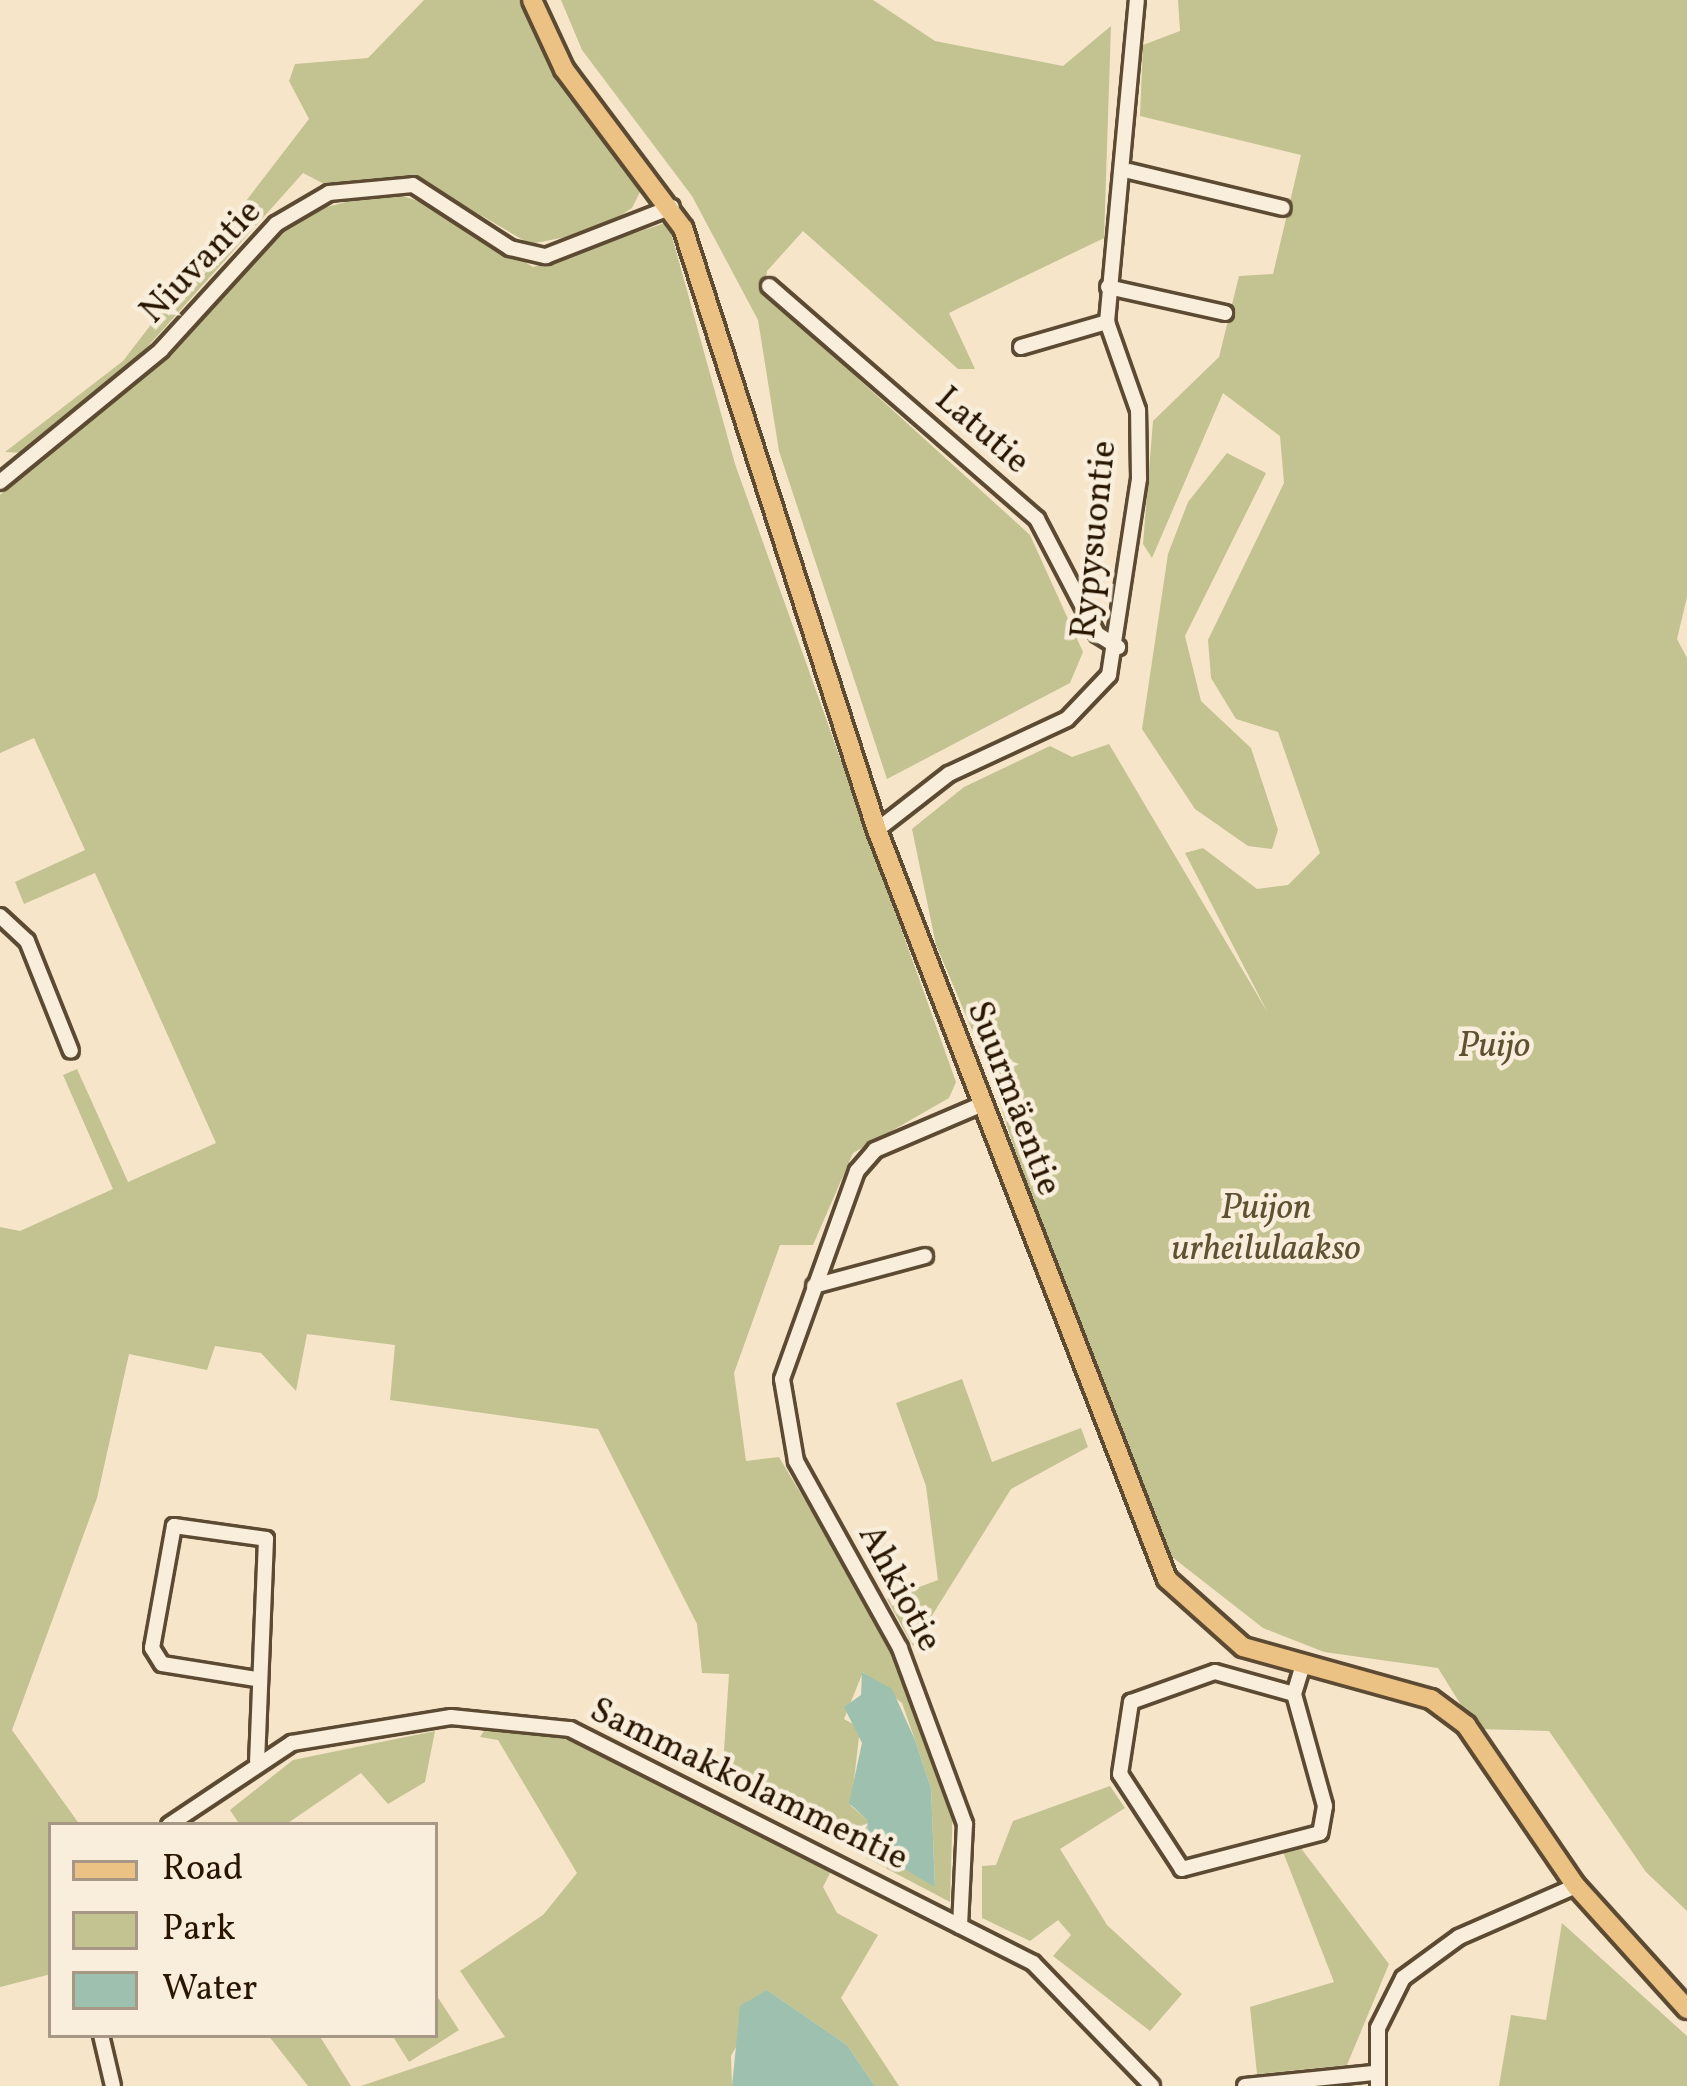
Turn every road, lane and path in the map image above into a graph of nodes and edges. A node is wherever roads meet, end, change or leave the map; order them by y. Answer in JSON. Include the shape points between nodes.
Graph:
{"nodes":[{"id":1,"x":532,"y":0,"type":"edge"},
{"id":2,"x":1137,"y":0,"type":"edge"},
{"id":3,"x":1129,"y":171,"type":"junction"},
{"id":4,"x":672,"y":207,"type":"junction"},
{"id":5,"x":1283,"y":208,"type":"dead end"},
{"id":6,"x":770,"y":286,"type":"dead end"},
{"id":7,"x":1108,"y":287,"type":"junction"},
{"id":8,"x":1225,"y":313,"type":"dead end"},
{"id":9,"x":1108,"y":322,"type":"junction"},
{"id":10,"x":1021,"y":346,"type":"dead end"},
{"id":11,"x":4,"y":475,"type":"edge"},
{"id":12,"x":1118,"y":647,"type":"junction"},
{"id":13,"x":878,"y":830,"type":"junction"},
{"id":14,"x":0,"y":916,"type":"edge"},
{"id":15,"x":71,"y":1051,"type":"dead end"},
{"id":16,"x":978,"y":1106,"type":"junction"},
{"id":17,"x":926,"y":1256,"type":"dead end"},
{"id":18,"x":814,"y":1286,"type":"junction"},
{"id":19,"x":1302,"y":1667,"type":"junction"},
{"id":20,"x":256,"y":1679,"type":"junction"},
{"id":21,"x":1294,"y":1694,"type":"junction"},
{"id":22,"x":257,"y":1760,"type":"junction"},
{"id":23,"x":173,"y":1822,"type":"edge"},
{"id":24,"x":1576,"y":1886,"type":"junction"},
{"id":25,"x":960,"y":1926,"type":"junction"},
{"id":26,"x":1687,"y":2009,"type":"edge"},
{"id":27,"x":102,"y":2038,"type":"edge"},
{"id":28,"x":1375,"y":2080,"type":"edge"},
{"id":29,"x":112,"y":2086,"type":"edge"},
{"id":30,"x":1152,"y":2086,"type":"edge"},
{"id":31,"x":1245,"y":2086,"type":"edge"}],
"edges":[{"from":1,"to":4,"type":"main road","name":"Suurmäentie","via":[[564,69]]},
{"from":2,"to":3,"type":"street","name":"Rypysuontie"},
{"from":3,"to":5,"type":"street"},
{"from":3,"to":7,"type":"street","name":"Rypysuontie"},
{"from":4,"to":11,"type":"street","name":"Niuvantie","via":[[546,256],[510,248],[413,185],[329,193],[276,224],[161,350]]},
{"from":4,"to":13,"type":"main road","name":"Suurmäentie"},
{"from":6,"to":12,"type":"street","name":"Latutie","via":[[1037,519],[1096,634]]},
{"from":7,"to":8,"type":"street"},
{"from":7,"to":9,"type":"street","name":"Rypysuontie"},
{"from":9,"to":10,"type":"street"},
{"from":9,"to":12,"type":"street","name":"Rypysuontie","via":[[1138,410]]},
{"from":12,"to":13,"type":"street","name":"Rypysuontie","via":[[1097,693],[1046,730],[949,774]]},
{"from":13,"to":16,"type":"main road","name":"Suurmäentie"},
{"from":14,"to":15,"type":"street","via":[[28,940]]},
{"from":16,"to":18,"type":"street","name":"Ahkiotie","via":[[875,1150]]},
{"from":16,"to":19,"type":"main road","name":"Suurmäentie","via":[[1167,1580],[1216,1632]]},
{"from":17,"to":18,"type":"street"},
{"from":18,"to":25,"type":"street","name":"Ahkiotie","via":[[782,1379],[783,1415],[796,1461],[900,1648],[965,1824]]},
{"from":19,"to":21,"type":"street"},
{"from":19,"to":24,"type":"main road","name":"Suurmäentie","via":[[1431,1699],[1466,1725]]},
{"from":20,"to":20,"type":"street","via":[[266,1539],[168,1532],[152,1648],[162,1664]]},
{"from":20,"to":22,"type":"street"},
{"from":21,"to":21,"type":"street","via":[[1215,1672],[1131,1702],[1120,1774],[1182,1869],[1320,1833],[1324,1806]]},
{"from":22,"to":23,"type":"street","name":"Sammakkolammentie"},
{"from":22,"to":25,"type":"street","name":"Sammakkolammentie","via":[[292,1743],[451,1717],[570,1729]]},
{"from":24,"to":26,"type":"main road","name":"Suurmäentie"},
{"from":24,"to":28,"type":"street","via":[[1412,1970],[1378,2028]]},
{"from":25,"to":30,"type":"street","name":"Sammakkolammentie","via":[[1033,1963]]},
{"from":27,"to":29,"type":"street"},
{"from":28,"to":31,"type":"street"}]}
